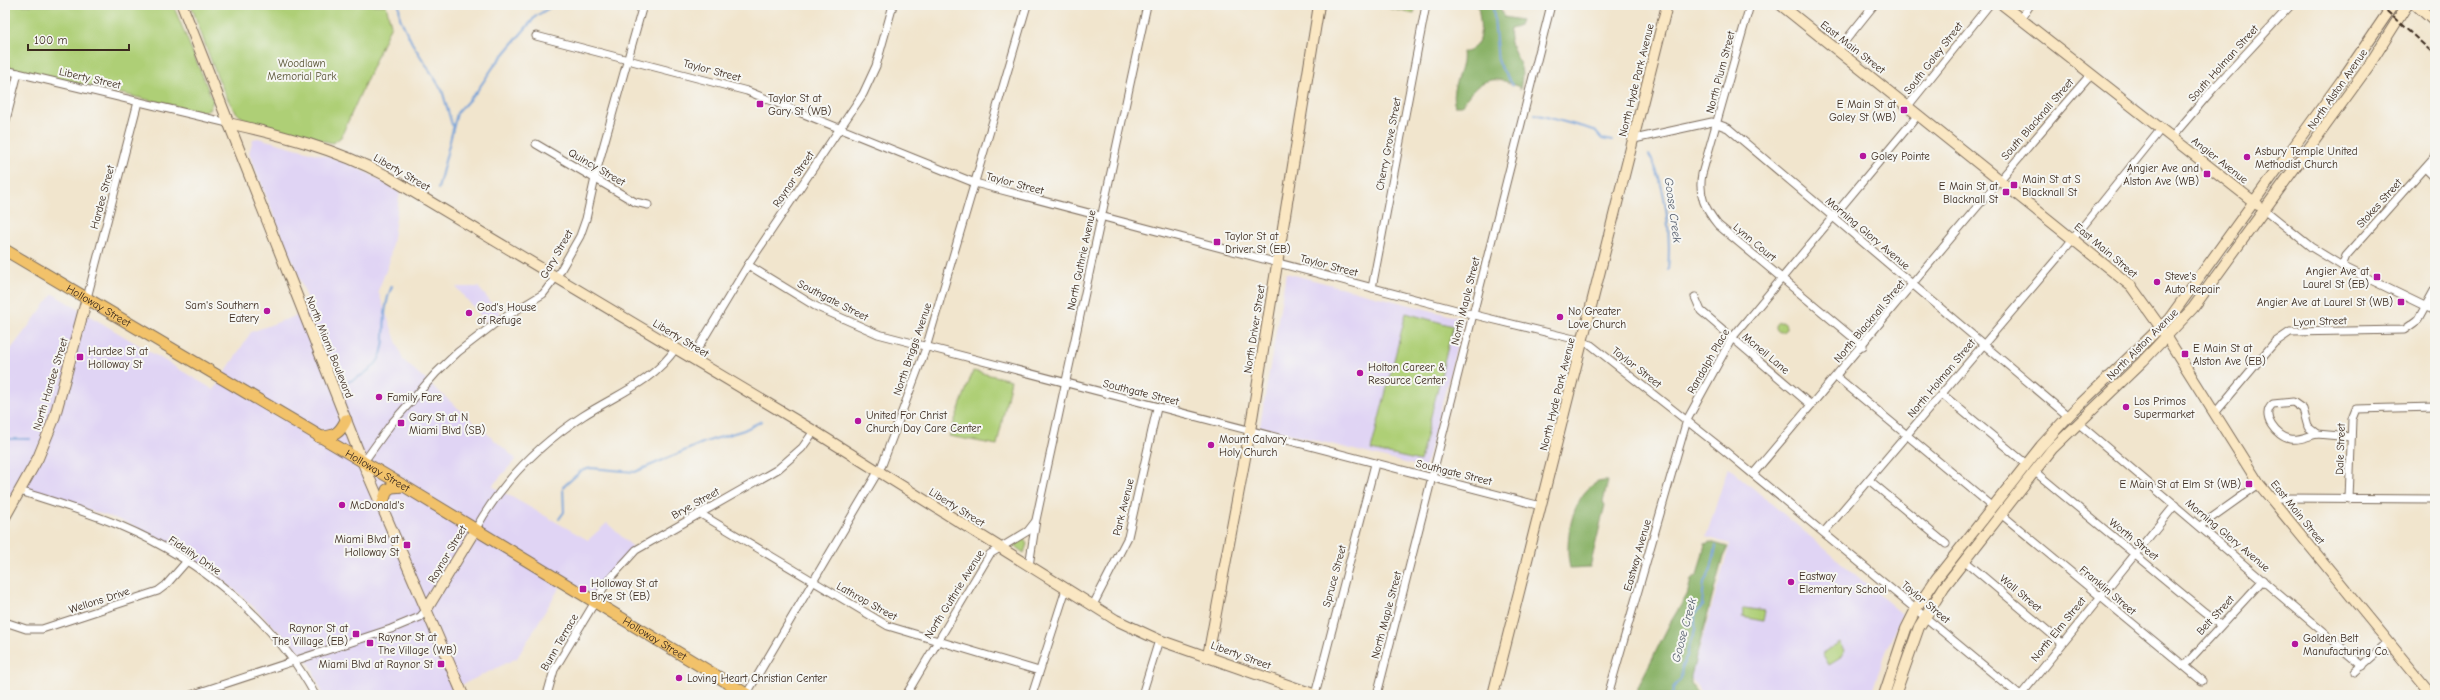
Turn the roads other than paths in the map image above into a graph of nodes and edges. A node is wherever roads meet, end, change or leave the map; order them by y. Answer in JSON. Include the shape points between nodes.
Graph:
{"nodes":[{"id":1,"x":182,"y":5,"type":"edge"},
{"id":2,"x":643,"y":5,"type":"edge"},
{"id":3,"x":894,"y":5,"type":"edge"},
{"id":4,"x":1027,"y":5,"type":"edge"},
{"id":5,"x":1147,"y":5,"type":"edge"},
{"id":6,"x":1319,"y":5,"type":"edge"},
{"id":7,"x":1426,"y":5,"type":"edge"},
{"id":8,"x":1551,"y":5,"type":"edge"},
{"id":9,"x":1667,"y":5,"type":"edge"},
{"id":10,"x":1750,"y":5,"type":"edge"},
{"id":11,"x":1781,"y":5,"type":"edge"},
{"id":12,"x":1874,"y":5,"type":"edge"},
{"id":13,"x":1989,"y":5,"type":"edge"},
{"id":14,"x":2003,"y":5,"type":"edge"},
{"id":15,"x":2030,"y":5,"type":"edge"},
{"id":16,"x":2291,"y":5,"type":"edge"},
{"id":17,"x":2393,"y":5,"type":"edge"},
{"id":18,"x":2407,"y":5,"type":"edge"},
{"id":19,"x":2416,"y":5,"type":"edge"},
{"id":20,"x":2021,"y":19,"type":"junction"},
{"id":21,"x":2435,"y":22,"type":"edge"},
{"id":22,"x":536,"y":36,"type":"dead end"},
{"id":23,"x":1838,"y":50,"type":"junction"},
{"id":24,"x":628,"y":60,"type":"junction"},
{"id":25,"x":5,"y":70,"type":"edge"},
{"id":26,"x":18,"y":74,"type":"junction"},
{"id":27,"x":2091,"y":74,"type":"junction"},
{"id":28,"x":138,"y":102,"type":"junction"},
{"id":29,"x":1908,"y":106,"type":"junction"},
{"id":30,"x":1918,"y":115,"type":"junction"},
{"id":31,"x":1718,"y":122,"type":"junction"},
{"id":32,"x":228,"y":123,"type":"junction"},
{"id":33,"x":5,"y":124,"type":"edge"},
{"id":34,"x":2161,"y":128,"type":"junction"},
{"id":35,"x":841,"y":129,"type":"junction"},
{"id":36,"x":2172,"y":137,"type":"junction"},
{"id":37,"x":1634,"y":138,"type":"junction"},
{"id":38,"x":536,"y":144,"type":"dead end"},
{"id":39,"x":2435,"y":156,"type":"edge"},
{"id":40,"x":2425,"y":168,"type":"junction"},
{"id":41,"x":594,"y":178,"type":"junction"},
{"id":42,"x":2435,"y":178,"type":"edge"},
{"id":43,"x":1999,"y":179,"type":"junction"},
{"id":44,"x":975,"y":183,"type":"junction"},
{"id":45,"x":2254,"y":202,"type":"junction"},
{"id":46,"x":648,"y":205,"type":"dead end"},
{"id":47,"x":2265,"y":210,"type":"junction"},
{"id":48,"x":1102,"y":217,"type":"junction"},
{"id":49,"x":1832,"y":218,"type":"junction"},
{"id":50,"x":2073,"y":238,"type":"junction"},
{"id":51,"x":5,"y":250,"type":"edge"},
{"id":52,"x":1278,"y":262,"type":"junction"},
{"id":53,"x":748,"y":265,"type":"junction"},
{"id":54,"x":2342,"y":266,"type":"junction"},
{"id":55,"x":556,"y":277,"type":"junction"},
{"id":56,"x":1782,"y":278,"type":"junction"},
{"id":57,"x":1913,"y":286,"type":"junction"},
{"id":58,"x":1372,"y":288,"type":"junction"},
{"id":59,"x":2435,"y":289,"type":"edge"},
{"id":60,"x":1695,"y":297,"type":"dead end"},
{"id":61,"x":87,"y":298,"type":"junction"},
{"id":62,"x":2426,"y":306,"type":"junction"},
{"id":63,"x":2435,"y":311,"type":"edge"},
{"id":64,"x":1473,"y":315,"type":"junction"},
{"id":65,"x":2161,"y":328,"type":"junction"},
{"id":66,"x":2167,"y":337,"type":"junction"},
{"id":67,"x":1732,"y":338,"type":"junction"},
{"id":68,"x":1583,"y":342,"type":"junction"},
{"id":69,"x":1984,"y":345,"type":"junction"},
{"id":70,"x":1863,"y":346,"type":"junction"},
{"id":71,"x":676,"y":348,"type":"junction"},
{"id":72,"x":926,"y":348,"type":"junction"},
{"id":73,"x":692,"y":358,"type":"junction"},
{"id":74,"x":1837,"y":377,"type":"junction"},
{"id":75,"x":1066,"y":384,"type":"junction"},
{"id":76,"x":1942,"y":394,"type":"junction"},
{"id":77,"x":1811,"y":405,"type":"junction"},
{"id":78,"x":2435,"y":407,"type":"edge"},
{"id":79,"x":1157,"y":408,"type":"junction"},
{"id":80,"x":2216,"y":413,"type":"junction"},
{"id":81,"x":2068,"y":416,"type":"junction"},
{"id":82,"x":346,"y":420,"type":"junction"},
{"id":83,"x":1686,"y":420,"type":"junction"},
{"id":84,"x":2078,"y":423,"type":"junction"},
{"id":85,"x":814,"y":431,"type":"junction"},
{"id":86,"x":1250,"y":432,"type":"junction"},
{"id":87,"x":2317,"y":434,"type":"junction"},
{"id":88,"x":1906,"y":435,"type":"junction"},
{"id":89,"x":319,"y":437,"type":"junction"},
{"id":90,"x":2351,"y":437,"type":"junction"},
{"id":91,"x":363,"y":463,"type":"junction"},
{"id":92,"x":2026,"y":463,"type":"junction"},
{"id":93,"x":1375,"y":464,"type":"junction"},
{"id":94,"x":2034,"y":471,"type":"junction"},
{"id":95,"x":879,"y":472,"type":"junction"},
{"id":96,"x":1754,"y":474,"type":"junction"},
{"id":97,"x":1432,"y":478,"type":"junction"},
{"id":98,"x":1869,"y":480,"type":"junction"},
{"id":99,"x":2259,"y":484,"type":"junction"},
{"id":100,"x":404,"y":486,"type":"junction"},
{"id":101,"x":20,"y":491,"type":"junction"},
{"id":102,"x":2270,"y":498,"type":"junction"},
{"id":103,"x":2350,"y":499,"type":"junction"},
{"id":104,"x":2435,"y":499,"type":"edge"},
{"id":105,"x":382,"y":505,"type":"junction"},
{"id":106,"x":2175,"y":505,"type":"junction"},
{"id":107,"x":1541,"y":506,"type":"junction"},
{"id":108,"x":1992,"y":506,"type":"junction"},
{"id":109,"x":699,"y":513,"type":"junction"},
{"id":110,"x":2001,"y":514,"type":"junction"},
{"id":111,"x":5,"y":517,"type":"edge"},
{"id":112,"x":1036,"y":520,"type":"junction"},
{"id":113,"x":2200,"y":526,"type":"junction"},
{"id":114,"x":475,"y":530,"type":"junction"},
{"id":115,"x":1824,"y":532,"type":"junction"},
{"id":116,"x":1946,"y":544,"type":"dead end"},
{"id":117,"x":1000,"y":547,"type":"junction"},
{"id":118,"x":2135,"y":554,"type":"junction"},
{"id":119,"x":187,"y":561,"type":"junction"},
{"id":120,"x":1965,"y":561,"type":"junction"},
{"id":121,"x":1029,"y":566,"type":"junction"},
{"id":122,"x":2263,"y":580,"type":"junction"},
{"id":123,"x":814,"y":583,"type":"junction"},
{"id":124,"x":1066,"y":589,"type":"junction"},
{"id":125,"x":2099,"y":597,"type":"junction"},
{"id":126,"x":595,"y":603,"type":"junction"},
{"id":127,"x":1093,"y":605,"type":"junction"},
{"id":128,"x":427,"y":609,"type":"junction"},
{"id":129,"x":1916,"y":609,"type":"junction"},
{"id":130,"x":1925,"y":616,"type":"junction"},
{"id":131,"x":5,"y":622,"type":"edge"},
{"id":132,"x":2220,"y":625,"type":"junction"},
{"id":133,"x":1159,"y":640,"type":"junction"},
{"id":134,"x":937,"y":642,"type":"junction"},
{"id":135,"x":2062,"y":642,"type":"junction"},
{"id":136,"x":2389,"y":642,"type":"junction"},
{"id":137,"x":1208,"y":656,"type":"junction"},
{"id":138,"x":294,"y":661,"type":"junction"},
{"id":139,"x":2184,"y":666,"type":"junction"},
{"id":140,"x":2363,"y":666,"type":"junction"},
{"id":141,"x":1039,"y":671,"type":"junction"},
{"id":142,"x":2355,"y":672,"type":"dead end"},
{"id":143,"x":2202,"y":681,"type":"dead end"},
{"id":144,"x":2435,"y":693,"type":"edge"},
{"id":145,"x":191,"y":695,"type":"edge"},
{"id":146,"x":316,"y":695,"type":"edge"},
{"id":147,"x":463,"y":695,"type":"edge"},
{"id":148,"x":547,"y":695,"type":"edge"},
{"id":149,"x":747,"y":695,"type":"edge"},
{"id":150,"x":906,"y":695,"type":"edge"},
{"id":151,"x":1032,"y":695,"type":"edge"},
{"id":152,"x":1142,"y":695,"type":"edge"},
{"id":153,"x":1316,"y":695,"type":"edge"},
{"id":154,"x":1377,"y":695,"type":"edge"},
{"id":155,"x":1493,"y":695,"type":"edge"},
{"id":156,"x":1608,"y":695,"type":"edge"},
{"id":157,"x":1884,"y":695,"type":"edge"},
{"id":158,"x":1895,"y":695,"type":"edge"},
{"id":159,"x":2020,"y":695,"type":"edge"},
{"id":160,"x":2432,"y":695,"type":"edge"}],
"edges":[{"from":1,"to":32,"type":"street","name":"North Miami Boulevard"},
{"from":2,"to":24,"type":"street","name":"Gary Street"},
{"from":3,"to":35,"type":"street","name":"Raynor Street","via":[[872,77]]},
{"from":4,"to":44,"type":"street","name":"North Briggs Avenue"},
{"from":5,"to":48,"type":"street","name":"North Guthrie Avenue"},
{"from":6,"to":52,"type":"street","name":"North Driver Street"},
{"from":7,"to":58,"type":"street","name":"Cherry Grove Street"},
{"from":8,"to":64,"type":"street","name":"North Maple Street"},
{"from":9,"to":37,"type":"street","name":"North Hyde Park Avenue"},
{"from":10,"to":31,"type":"street","name":"North Plum Street"},
{"from":11,"to":23,"type":"street","name":"East Main Street"},
{"from":12,"to":23,"type":"street"},
{"from":13,"to":29,"type":"street","name":"South Goley Street"},
{"from":14,"to":20,"type":"street","name":"Angier Avenue"},
{"from":15,"to":20,"type":"street"},
{"from":16,"to":36,"type":"street","name":"South Holman Street"},
{"from":17,"to":45,"type":"street","name":"North Alston Avenue"},
{"from":18,"to":47,"type":"street","name":"North Alston Avenue","via":[[2368,67]]},
{"from":19,"to":21,"type":"street"},
{"from":20,"to":27,"type":"street","name":"Angier Avenue"},
{"from":22,"to":24,"type":"street","name":"Taylor Street"},
{"from":23,"to":29,"type":"street","name":"East Main Street"},
{"from":24,"to":35,"type":"street","name":"Taylor Street","via":[[747,91]]},
{"from":24,"to":41,"type":"street","name":"Gary Street"},
{"from":25,"to":26,"type":"street","name":"Liberty Street"},
{"from":26,"to":28,"type":"street","name":"Liberty Street"},
{"from":26,"to":33,"type":"street"},
{"from":27,"to":34,"type":"street","name":"Angier Avenue"},
{"from":27,"to":43,"type":"street","name":"South Blacknall Street"},
{"from":28,"to":32,"type":"street","name":"Liberty Street"},
{"from":28,"to":61,"type":"street","name":"Hardee Street"},
{"from":29,"to":30,"type":"street","name":"East Main Street"},
{"from":30,"to":43,"type":"street","name":"East Main Street"},
{"from":30,"to":49,"type":"street","name":"Randolph Place"},
{"from":31,"to":37,"type":"street"},
{"from":31,"to":49,"type":"street","name":"Morning Glory Avenue"},
{"from":31,"to":56,"type":"street","name":"Lynn Court","via":[[1700,182],[1703,203],[1718,225]]},
{"from":32,"to":55,"type":"street","name":"Liberty Street","via":[[313,145],[365,165]]},
{"from":32,"to":82,"type":"street","name":"North Miami Boulevard"},
{"from":34,"to":36,"type":"street","name":"Angier Avenue"},
{"from":34,"to":50,"type":"street"},
{"from":35,"to":44,"type":"street","name":"Taylor Street"},
{"from":35,"to":53,"type":"street","name":"Raynor Street"},
{"from":36,"to":45,"type":"street","name":"Angier Avenue"},
{"from":37,"to":68,"type":"street","name":"North Hyde Park Avenue"},
{"from":38,"to":41,"type":"street","name":"Quincy Street"},
{"from":39,"to":40,"type":"street","name":"Stokes Street"},
{"from":40,"to":42,"type":"street"},
{"from":40,"to":54,"type":"street","name":"Stokes Street","via":[[2346,256]]},
{"from":41,"to":46,"type":"street","name":"Quincy Street","via":[[635,202]]},
{"from":41,"to":55,"type":"street","name":"Gary Street","via":[[586,220],[580,236]]},
{"from":43,"to":50,"type":"street","name":"East Main Street"},
{"from":43,"to":57,"type":"street","name":"North Blacknall Street"},
{"from":44,"to":48,"type":"street","name":"Taylor Street"},
{"from":44,"to":72,"type":"street","name":"North Briggs Avenue"},
{"from":45,"to":47,"type":"street","name":"Angier Avenue"},
{"from":45,"to":65,"type":"street","name":"North Alston Avenue"},
{"from":47,"to":54,"type":"street","name":"Angier Avenue","via":[[2312,247]]},
{"from":47,"to":66,"type":"street","name":"North Alston Avenue","via":[[2193,308]]},
{"from":48,"to":52,"type":"street","name":"Taylor Street"},
{"from":48,"to":75,"type":"street","name":"North Guthrie Avenue"},
{"from":49,"to":56,"type":"street","name":"Randolph Place"},
{"from":49,"to":57,"type":"street","name":"Morning Glory Avenue"},
{"from":50,"to":65,"type":"street","name":"East Main Street","via":[[2131,286]]},
{"from":50,"to":69,"type":"street","name":"North Holman Street"},
{"from":51,"to":61,"type":"main road","name":"Holloway Street"},
{"from":52,"to":58,"type":"street","name":"Taylor Street"},
{"from":52,"to":86,"type":"street","name":"North Driver Street"},
{"from":53,"to":72,"type":"street","name":"Southgate Street","via":[[834,316],[878,334]]},
{"from":53,"to":73,"type":"street","name":"Raynor Street"},
{"from":54,"to":62,"type":"street","name":"Angier Avenue"},
{"from":55,"to":71,"type":"street","name":"Liberty Street"},
{"from":55,"to":91,"type":"street","name":"Gary Street","via":[[543,294],[497,322],[446,364],[391,424]]},
{"from":56,"to":67,"type":"street","name":"Randolph Place"},
{"from":56,"to":70,"type":"street","name":"Lynn Court"},
{"from":57,"to":69,"type":"street","name":"Morning Glory Avenue"},
{"from":57,"to":70,"type":"street","name":"North Blacknall Street"},
{"from":58,"to":64,"type":"street","name":"Taylor Street"},
{"from":59,"to":62,"type":"street","name":"Lyon Street"},
{"from":60,"to":67,"type":"street","name":"Mcneil Lane","via":[[1701,311]]},
{"from":61,"to":89,"type":"main road","name":"Holloway Street"},
{"from":61,"to":101,"type":"street","name":"North Hardee Street","via":[[54,419],[38,458]]},
{"from":62,"to":63,"type":"street","name":"Angier Avenue"},
{"from":62,"to":80,"type":"street","name":"Lyon Street","via":[[2414,324],[2397,331],[2290,332],[2274,343]]},
{"from":64,"to":68,"type":"street","name":"Taylor Street"},
{"from":64,"to":97,"type":"street","name":"North Maple Street"},
{"from":65,"to":66,"type":"street","name":"East Main Street"},
{"from":65,"to":81,"type":"street","name":"North Alston Avenue"},
{"from":66,"to":80,"type":"street","name":"East Main Street"},
{"from":66,"to":84,"type":"street","name":"North Alston Avenue"},
{"from":67,"to":77,"type":"street","name":"Mcneil Lane"},
{"from":67,"to":83,"type":"street","name":"Randolph Place"},
{"from":68,"to":83,"type":"street","name":"Taylor Street","via":[[1591,345]]},
{"from":68,"to":107,"type":"street","name":"North Hyde Park Avenue"},
{"from":69,"to":76,"type":"street","name":"North Holman Street"},
{"from":69,"to":81,"type":"street","name":"Morning Glory Avenue"},
{"from":70,"to":74,"type":"street","name":"North Blacknall Street"},
{"from":71,"to":73,"type":"street","name":"Liberty Street"},
{"from":71,"to":114,"type":"street","name":"Raynor Street","via":[[652,376],[582,416],[546,442],[507,483]]},
{"from":72,"to":75,"type":"street","name":"Southgate Street"},
{"from":72,"to":95,"type":"street","name":"North Briggs Avenue"},
{"from":73,"to":85,"type":"street","name":"Liberty Street"},
{"from":74,"to":77,"type":"street","name":"North Blacknall Street"},
{"from":74,"to":88,"type":"street"},
{"from":75,"to":79,"type":"street","name":"Southgate Street"},
{"from":75,"to":112,"type":"street","name":"North Guthrie Avenue"},
{"from":76,"to":88,"type":"street","name":"North Holman Street"},
{"from":76,"to":92,"type":"street"},
{"from":77,"to":96,"type":"street","name":"North Blacknall Street"},
{"from":78,"to":90,"type":"street","name":"Dale Street","via":[[2356,409],[2352,418]]},
{"from":79,"to":86,"type":"street","name":"Southgate Street"},
{"from":79,"to":127,"type":"street","name":"Park Avenue","via":[[1128,537]]},
{"from":80,"to":99,"type":"street","name":"East Main Street"},
{"from":81,"to":92,"type":"street","name":"North Alston Avenue"},
{"from":82,"to":89,"type":"main road","via":[[342,430],[335,435]]},
{"from":82,"to":91,"type":"street","name":"North Miami Boulevard"},
{"from":83,"to":96,"type":"street","name":"Taylor Street"},
{"from":83,"to":156,"type":"street","name":"Eastway Avenue"},
{"from":84,"to":94,"type":"street","name":"North Alston Avenue"},
{"from":84,"to":106,"type":"street","name":"Morning Glory Avenue"},
{"from":85,"to":95,"type":"street","name":"Liberty Street"},
{"from":85,"to":109,"type":"street","name":"Brye Street","via":[[802,448],[778,470]]},
{"from":86,"to":93,"type":"street","name":"Southgate Street"},
{"from":86,"to":137,"type":"street","name":"North Driver Street"},
{"from":87,"to":87,"type":"street","via":[[2295,440],[2283,437],[2272,425],[2268,409],[2277,403],[2298,404],[2304,412],[2308,427]]},
{"from":87,"to":90,"type":"street"},
{"from":88,"to":98,"type":"street","name":"North Holman Street"},
{"from":88,"to":108,"type":"street"},
{"from":89,"to":91,"type":"main road","name":"Holloway Street"},
{"from":90,"to":103,"type":"street","name":"Dale Street"},
{"from":91,"to":100,"type":"main road","name":"Holloway Street"},
{"from":91,"to":105,"type":"street","name":"North Miami Boulevard"},
{"from":92,"to":108,"type":"street","name":"North Alston Avenue"},
{"from":93,"to":97,"type":"street","name":"Southgate Street"},
{"from":93,"to":153,"type":"street","name":"Spruce Street"},
{"from":94,"to":110,"type":"street","name":"North Alston Avenue"},
{"from":94,"to":118,"type":"street","name":"Worth Street"},
{"from":95,"to":117,"type":"street","name":"Liberty Street"},
{"from":95,"to":123,"type":"street","name":"North Briggs Avenue"},
{"from":96,"to":115,"type":"street","name":"Taylor Street"},
{"from":97,"to":107,"type":"street","name":"Southgate Street"},
{"from":97,"to":154,"type":"street","name":"North Maple Street"},
{"from":98,"to":115,"type":"street","name":"North Holman Street"},
{"from":98,"to":116,"type":"street"},
{"from":99,"to":102,"type":"street","name":"East Main Street"},
{"from":99,"to":113,"type":"street"},
{"from":100,"to":105,"type":"main road","via":[[387,490]]},
{"from":100,"to":114,"type":"main road","name":"Holloway Street"},
{"from":101,"to":111,"type":"street","name":"North Hardee Street"},
{"from":101,"to":119,"type":"street","name":"Fidelity Drive","via":[[122,526]]},
{"from":102,"to":103,"type":"street"},
{"from":102,"to":136,"type":"street","name":"East Main Street"},
{"from":103,"to":104,"type":"street"},
{"from":105,"to":128,"type":"street","name":"North Miami Boulevard"},
{"from":106,"to":113,"type":"street","name":"Morning Glory Avenue"},
{"from":106,"to":118,"type":"street","name":"North Elm Street"},
{"from":107,"to":155,"type":"street","name":"North Hyde Park Avenue"},
{"from":108,"to":129,"type":"street","name":"North Alston Avenue"},
{"from":109,"to":123,"type":"street","name":"Lathrop Street"},
{"from":109,"to":126,"type":"street","name":"Brye Street","via":[[636,550],[607,582]]},
{"from":110,"to":120,"type":"street","name":"North Alston Avenue"},
{"from":110,"to":125,"type":"street","name":"Franklin Street"},
{"from":112,"to":117,"type":"street","name":"North Guthrie Avenue","via":[[1028,531]]},
{"from":112,"to":121,"type":"street","name":"North Guthrie Avenue"},
{"from":113,"to":122,"type":"street","name":"Morning Glory Avenue"},
{"from":114,"to":126,"type":"main road","name":"Holloway Street"},
{"from":114,"to":128,"type":"street","name":"Raynor Street"},
{"from":115,"to":129,"type":"street","name":"Taylor Street"},
{"from":117,"to":121,"type":"street","name":"Liberty Street"},
{"from":117,"to":134,"type":"street","name":"North Guthrie Avenue","via":[[990,554]]},
{"from":118,"to":125,"type":"street","name":"North Elm Street"},
{"from":118,"to":132,"type":"street","name":"Worth Street"},
{"from":119,"to":131,"type":"street","name":"Wellons Drive","via":[[166,585],[147,596],[42,629],[26,629]]},
{"from":119,"to":138,"type":"street","name":"Fidelity Drive","via":[[237,600]]},
{"from":120,"to":130,"type":"street","name":"North Alston Avenue"},
{"from":120,"to":135,"type":"street","name":"Wall Street"},
{"from":121,"to":124,"type":"street","name":"Liberty Street"},
{"from":122,"to":132,"type":"street","name":"Belt Street"},
{"from":122,"to":140,"type":"street","name":"Morning Glory Avenue"},
{"from":123,"to":134,"type":"street","name":"Lathrop Street","via":[[881,624]]},
{"from":123,"to":149,"type":"street","name":"North Briggs Avenue"},
{"from":124,"to":127,"type":"street","name":"Liberty Street"},
{"from":124,"to":141,"type":"street"},
{"from":125,"to":135,"type":"street","name":"North Elm Street"},
{"from":125,"to":139,"type":"street","name":"Franklin Street"},
{"from":126,"to":148,"type":"street","name":"Bunn Terrace","via":[[554,670]]},
{"from":126,"to":149,"type":"main road","name":"Holloway Street"},
{"from":127,"to":133,"type":"street","name":"Liberty Street","via":[[1116,620]]},
{"from":128,"to":138,"type":"street","name":"Raynor Street","via":[[420,617],[391,629]]},
{"from":128,"to":147,"type":"street","name":"North Miami Boulevard"},
{"from":129,"to":130,"type":"street","name":"Taylor Street"},
{"from":129,"to":157,"type":"street","name":"North Alston Avenue","via":[[1901,640]]},
{"from":130,"to":158,"type":"street","name":"North Alston Avenue","via":[[1913,641]]},
{"from":130,"to":159,"type":"street","name":"Taylor Street"},
{"from":132,"to":139,"type":"street","name":"Belt Street"},
{"from":133,"to":137,"type":"street","name":"Liberty Street"},
{"from":133,"to":152,"type":"street"},
{"from":134,"to":141,"type":"street","name":"Lathrop Street"},
{"from":134,"to":150,"type":"street","name":"North Guthrie Avenue"},
{"from":135,"to":159,"type":"street","name":"North Elm Street"},
{"from":136,"to":140,"type":"street"},
{"from":136,"to":160,"type":"street","name":"East Main Street"},
{"from":137,"to":153,"type":"street","name":"Liberty Street"},
{"from":138,"to":145,"type":"street","name":"Raynor Street"},
{"from":138,"to":146,"type":"street","name":"Fidelity Drive"},
{"from":139,"to":143,"type":"street","name":"Franklin Street"},
{"from":140,"to":142,"type":"street"},
{"from":141,"to":151,"type":"street"},
{"from":144,"to":160,"type":"street"}]}
